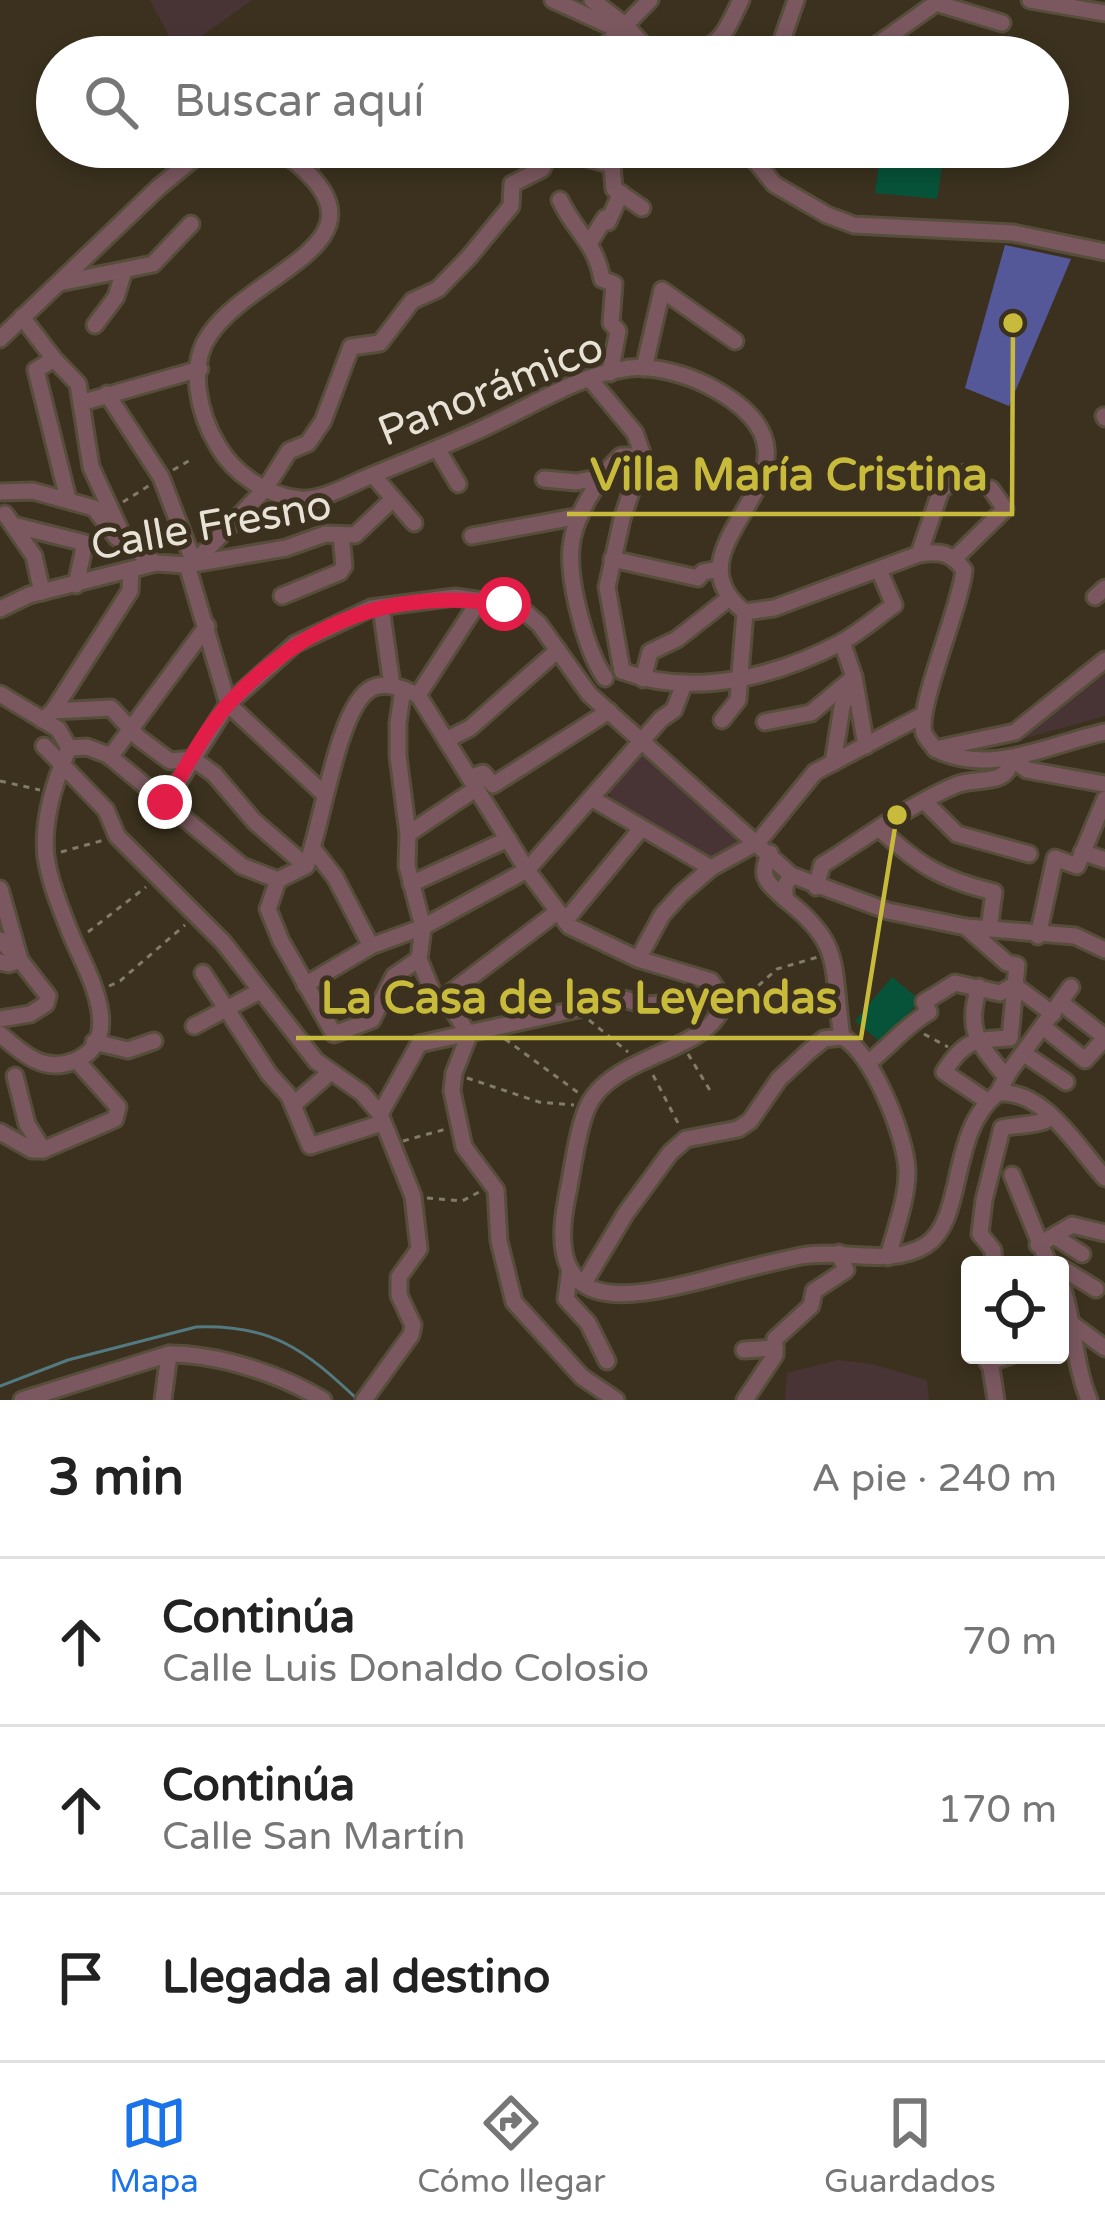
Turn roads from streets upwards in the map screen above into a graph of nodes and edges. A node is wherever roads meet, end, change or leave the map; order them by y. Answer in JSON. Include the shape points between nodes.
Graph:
{"nodes":[{"id":1,"x":553,"y":0,"type":"edge"},
{"id":2,"x":592,"y":0,"type":"edge"},
{"id":3,"x":650,"y":0,"type":"edge"},
{"id":4,"x":741,"y":0,"type":"edge"},
{"id":5,"x":796,"y":0,"type":"edge"},
{"id":6,"x":1030,"y":0,"type":"edge"},
{"id":7,"x":1105,"y":14,"type":"edge"},
{"id":8,"x":1002,"y":23,"type":"dead end"},
{"id":9,"x":626,"y":31,"type":"junction"},
{"id":10,"x":620,"y":36,"type":"edge"},
{"id":11,"x":631,"y":36,"type":"edge"},
{"id":12,"x":724,"y":36,"type":"edge"},
{"id":13,"x":783,"y":36,"type":"edge"},
{"id":14,"x":890,"y":36,"type":"edge"},
{"id":15,"x":179,"y":168,"type":"edge"},
{"id":16,"x":305,"y":168,"type":"edge"},
{"id":17,"x":542,"y":168,"type":"edge"},
{"id":18,"x":612,"y":168,"type":"edge"},
{"id":19,"x":761,"y":168,"type":"edge"},
{"id":20,"x":621,"y":193,"type":"junction"},
{"id":21,"x":560,"y":200,"type":"dead end"},
{"id":22,"x":642,"y":208,"type":"dead end"},
{"id":23,"x":191,"y":224,"type":"dead end"},
{"id":24,"x":590,"y":242,"type":"junction"},
{"id":25,"x":1105,"y":252,"type":"edge"},
{"id":26,"x":124,"y":271,"type":"junction"},
{"id":27,"x":56,"y":283,"type":"junction"},
{"id":28,"x":22,"y":316,"type":"junction"},
{"id":29,"x":95,"y":325,"type":"dead end"},
{"id":30,"x":0,"y":339,"type":"edge"},
{"id":31,"x":734,"y":341,"type":"dead end"},
{"id":32,"x":54,"y":359,"type":"junction"},
{"id":33,"x":644,"y":368,"type":"junction"},
{"id":34,"x":200,"y":369,"type":"junction"},
{"id":35,"x":610,"y":373,"type":"junction"},
{"id":36,"x":590,"y":379,"type":"junction"},
{"id":37,"x":106,"y":394,"type":"junction"},
{"id":38,"x":84,"y":402,"type":"junction"},
{"id":39,"x":438,"y":450,"type":"junction"},
{"id":40,"x":643,"y":456,"type":"junction"},
{"id":41,"x":607,"y":471,"type":"junction"},
{"id":42,"x":965,"y":473,"type":"dead end"},
{"id":43,"x":373,"y":475,"type":"junction"},
{"id":44,"x":636,"y":478,"type":"junction"},
{"id":45,"x":544,"y":479,"type":"dead end"},
{"id":46,"x":458,"y":484,"type":"dead end"},
{"id":47,"x":265,"y":489,"type":"junction"},
{"id":48,"x":991,"y":489,"type":"dead end"},
{"id":49,"x":2,"y":491,"type":"edge"},
{"id":50,"x":68,"y":499,"type":"junction"},
{"id":51,"x":393,"y":500,"type":"junction"},
{"id":52,"x":580,"y":517,"type":"junction"},
{"id":53,"x":6,"y":519,"type":"edge"},
{"id":54,"x":414,"y":524,"type":"dead end"},
{"id":55,"x":341,"y":535,"type":"junction"},
{"id":56,"x":472,"y":536,"type":"dead end"},
{"id":57,"x":128,"y":547,"type":"junction"},
{"id":58,"x":920,"y":554,"type":"junction"},
{"id":59,"x":956,"y":558,"type":"junction"},
{"id":60,"x":612,"y":559,"type":"junction"},
{"id":61,"x":156,"y":563,"type":"junction"},
{"id":62,"x":190,"y":564,"type":"junction"},
{"id":63,"x":719,"y":569,"type":"junction"},
{"id":64,"x":131,"y":570,"type":"junction"},
{"id":65,"x":879,"y":570,"type":"junction"},
{"id":66,"x":76,"y":585,"type":"junction"},
{"id":67,"x":42,"y":592,"type":"junction"},
{"id":68,"x":282,"y":596,"type":"dead end"},
{"id":69,"x":728,"y":598,"type":"junction"},
{"id":70,"x":479,"y":601,"type":"junction"},
{"id":71,"x":381,"y":607,"type":"junction"},
{"id":72,"x":0,"y":609,"type":"edge"},
{"id":73,"x":745,"y":612,"type":"junction"},
{"id":74,"x":207,"y":626,"type":"junction"},
{"id":75,"x":842,"y":642,"type":"junction"},
{"id":76,"x":559,"y":650,"type":"junction"},
{"id":77,"x":1105,"y":660,"type":"edge"},
{"id":78,"x":622,"y":671,"type":"junction"},
{"id":79,"x":854,"y":677,"type":"junction"},
{"id":80,"x":605,"y":678,"type":"junction"},
{"id":81,"x":643,"y":679,"type":"junction"},
{"id":82,"x":739,"y":679,"type":"junction"},
{"id":83,"x":684,"y":684,"type":"junction"},
{"id":84,"x":404,"y":690,"type":"junction"},
{"id":85,"x":0,"y":694,"type":"edge"},
{"id":86,"x":589,"y":694,"type":"junction"},
{"id":87,"x":228,"y":704,"type":"junction"},
{"id":88,"x":608,"y":711,"type":"junction"},
{"id":89,"x":48,"y":715,"type":"junction"},
{"id":90,"x":923,"y":715,"type":"junction"},
{"id":91,"x":722,"y":720,"type":"dead end"},
{"id":92,"x":765,"y":722,"type":"dead end"},
{"id":93,"x":130,"y":728,"type":"junction"},
{"id":94,"x":1105,"y":732,"type":"edge"},
{"id":95,"x":448,"y":740,"type":"junction"},
{"id":96,"x":644,"y":742,"type":"junction"},
{"id":97,"x":44,"y":746,"type":"dead end"},
{"id":98,"x":866,"y":746,"type":"junction"},
{"id":99,"x":69,"y":748,"type":"junction"},
{"id":100,"x":935,"y":749,"type":"junction"},
{"id":101,"x":110,"y":757,"type":"junction"},
{"id":102,"x":193,"y":758,"type":"junction"},
{"id":103,"x":1011,"y":758,"type":"junction"},
{"id":104,"x":974,"y":762,"type":"junction"},
{"id":105,"x":833,"y":763,"type":"junction"},
{"id":106,"x":62,"y":765,"type":"junction"},
{"id":107,"x":975,"y":782,"type":"junction"},
{"id":108,"x":474,"y":783,"type":"junction"},
{"id":109,"x":1105,"y":784,"type":"edge"},
{"id":110,"x":324,"y":794,"type":"junction"},
{"id":111,"x":591,"y":798,"type":"junction"},
{"id":112,"x":1105,"y":799,"type":"edge"},
{"id":113,"x":165,"y":802,"type":"junction"},
{"id":114,"x":926,"y":803,"type":"junction"},
{"id":115,"x":880,"y":829,"type":"junction"},
{"id":116,"x":640,"y":830,"type":"junction"},
{"id":117,"x":407,"y":834,"type":"junction"},
{"id":118,"x":508,"y":839,"type":"junction"},
{"id":119,"x":764,"y":848,"type":"junction"},
{"id":120,"x":313,"y":849,"type":"junction"},
{"id":121,"x":1082,"y":852,"type":"junction"},
{"id":122,"x":1029,"y":854,"type":"dead end"},
{"id":123,"x":1105,"y":860,"type":"edge"},
{"id":124,"x":306,"y":866,"type":"junction"},
{"id":125,"x":711,"y":868,"type":"junction"},
{"id":126,"x":527,"y":871,"type":"junction"},
{"id":127,"x":791,"y":875,"type":"junction"},
{"id":128,"x":278,"y":880,"type":"junction"},
{"id":129,"x":410,"y":884,"type":"junction"},
{"id":130,"x":816,"y":887,"type":"junction"},
{"id":131,"x":0,"y":889,"type":"edge"},
{"id":132,"x":785,"y":899,"type":"junction"},
{"id":133,"x":561,"y":916,"type":"junction"},
{"id":134,"x":422,"y":927,"type":"junction"},
{"id":135,"x":966,"y":927,"type":"junction"},
{"id":136,"x":989,"y":929,"type":"junction"},
{"id":137,"x":1038,"y":936,"type":"junction"},
{"id":138,"x":0,"y":940,"type":"edge"},
{"id":139,"x":371,"y":946,"type":"junction"},
{"id":140,"x":1105,"y":950,"type":"edge"},
{"id":141,"x":419,"y":959,"type":"junction"},
{"id":142,"x":638,"y":959,"type":"junction"},
{"id":143,"x":20,"y":960,"type":"junction"},
{"id":144,"x":0,"y":962,"type":"edge"},
{"id":145,"x":203,"y":974,"type":"dead end"},
{"id":146,"x":305,"y":985,"type":"junction"},
{"id":147,"x":1014,"y":985,"type":"junction"},
{"id":148,"x":979,"y":987,"type":"junction"},
{"id":149,"x":1071,"y":987,"type":"dead end"},
{"id":150,"x":260,"y":991,"type":"junction"},
{"id":151,"x":442,"y":999,"type":"junction"},
{"id":152,"x":724,"y":1000,"type":"junction"},
{"id":153,"x":224,"y":1010,"type":"junction"},
{"id":154,"x":1052,"y":1014,"type":"junction"},
{"id":155,"x":0,"y":1019,"type":"edge"},
{"id":156,"x":194,"y":1026,"type":"dead end"},
{"id":157,"x":0,"y":1034,"type":"edge"},
{"id":158,"x":470,"y":1035,"type":"junction"},
{"id":159,"x":842,"y":1037,"type":"junction"},
{"id":160,"x":1105,"y":1038,"type":"edge"},
{"id":161,"x":154,"y":1040,"type":"dead end"},
{"id":162,"x":976,"y":1040,"type":"junction"},
{"id":163,"x":94,"y":1042,"type":"junction"},
{"id":164,"x":1023,"y":1053,"type":"junction"},
{"id":165,"x":76,"y":1061,"type":"junction"},
{"id":166,"x":868,"y":1063,"type":"junction"},
{"id":167,"x":326,"y":1069,"type":"junction"},
{"id":168,"x":15,"y":1076,"type":"dead end"},
{"id":169,"x":1066,"y":1082,"type":"dead end"},
{"id":170,"x":997,"y":1090,"type":"junction"},
{"id":171,"x":293,"y":1105,"type":"junction"},
{"id":172,"x":1051,"y":1118,"type":"junction"},
{"id":173,"x":381,"y":1119,"type":"junction"},
{"id":174,"x":0,"y":1132,"type":"edge"},
{"id":175,"x":43,"y":1150,"type":"junction"},
{"id":176,"x":1012,"y":1175,"type":"dead end"},
{"id":177,"x":1105,"y":1180,"type":"edge"},
{"id":178,"x":1105,"y":1198,"type":"edge"},
{"id":179,"x":1105,"y":1233,"type":"edge"},
{"id":180,"x":1054,"y":1236,"type":"junction"},
{"id":181,"x":839,"y":1253,"type":"junction"},
{"id":182,"x":1082,"y":1254,"type":"dead end"},
{"id":183,"x":993,"y":1256,"type":"edge"},
{"id":184,"x":1045,"y":1256,"type":"edge"},
{"id":185,"x":1048,"y":1256,"type":"edge"},
{"id":186,"x":888,"y":1257,"type":"junction"},
{"id":187,"x":570,"y":1269,"type":"junction"},
{"id":188,"x":1069,"y":1273,"type":"edge"},
{"id":189,"x":584,"y":1283,"type":"junction"},
{"id":190,"x":1096,"y":1289,"type":"dead end"},
{"id":191,"x":1069,"y":1308,"type":"edge"},
{"id":192,"x":1075,"y":1326,"type":"junction"},
{"id":193,"x":775,"y":1348,"type":"junction"},
{"id":194,"x":1105,"y":1348,"type":"edge"},
{"id":195,"x":744,"y":1350,"type":"dead end"},
{"id":196,"x":169,"y":1354,"type":"junction"},
{"id":197,"x":607,"y":1361,"type":"dead end"},
{"id":198,"x":989,"y":1364,"type":"edge"},
{"id":199,"x":63,"y":1393,"type":"edge"},
{"id":200,"x":365,"y":1398,"type":"edge"},
{"id":201,"x":22,"y":1400,"type":"edge"},
{"id":202,"x":163,"y":1400,"type":"edge"},
{"id":203,"x":321,"y":1400,"type":"edge"},
{"id":204,"x":616,"y":1400,"type":"edge"},
{"id":205,"x":746,"y":1400,"type":"edge"},
{"id":206,"x":996,"y":1400,"type":"edge"},
{"id":207,"x":1088,"y":1400,"type":"edge"}],
"edges":[{"from":1,"to":9,"type":"street"},
{"from":2,"to":9,"type":"street"},
{"from":3,"to":9,"type":"street"},
{"from":4,"to":12,"type":"street"},
{"from":5,"to":13,"type":"street"},
{"from":6,"to":7,"type":"street"},
{"from":8,"to":14,"type":"street","via":[[936,4]]},
{"from":9,"to":10,"type":"street"},
{"from":9,"to":11,"type":"street"},
{"from":15,"to":27,"type":"street"},
{"from":16,"to":34,"type":"street","via":[[330,204],[320,239],[223,318],[206,338]]},
{"from":17,"to":47,"type":"street","via":[[512,184],[511,206],[438,289],[412,301],[380,343],[351,347],[322,421]]},
{"from":18,"to":20,"type":"street"},
{"from":19,"to":25,"type":"street","via":[[774,184],[854,225],[1013,233]]},
{"from":20,"to":22,"type":"street"},
{"from":20,"to":24,"type":"street"},
{"from":21,"to":24,"type":"street"},
{"from":23,"to":26,"type":"street","via":[[153,264]]},
{"from":24,"to":35,"type":"street","via":[[602,279],[614,284],[611,323],[618,332]]},
{"from":26,"to":27,"type":"street"},
{"from":26,"to":29,"type":"street"},
{"from":27,"to":28,"type":"street"},
{"from":28,"to":30,"type":"street"},
{"from":28,"to":32,"type":"street"},
{"from":31,"to":33,"type":"street","via":[[662,290]]},
{"from":32,"to":38,"type":"street"},
{"from":32,"to":50,"type":"street","via":[[36,370]]},
{"from":33,"to":35,"type":"street","name":"Panorámico"},
{"from":33,"to":63,"type":"street","name":"Panorámico","via":[[707,385],[762,430],[766,470],[724,542]]},
{"from":34,"to":37,"type":"street"},
{"from":34,"to":47,"type":"street","via":[[198,399],[220,450]]},
{"from":35,"to":36,"type":"street","name":"Panorámico"},
{"from":36,"to":39,"type":"street","name":"Panorámico"},
{"from":36,"to":40,"type":"street"},
{"from":37,"to":38,"type":"street"},
{"from":37,"to":62,"type":"street","via":[[161,477]]},
{"from":38,"to":57,"type":"street","via":[[91,467]]},
{"from":39,"to":43,"type":"street","name":"Panorámico"},
{"from":39,"to":46,"type":"street"},
{"from":40,"to":41,"type":"street","via":[[621,456]]},
{"from":40,"to":44,"type":"street"},
{"from":41,"to":44,"type":"street"},
{"from":41,"to":45,"type":"street","via":[[576,482]]},
{"from":41,"to":52,"type":"street"},
{"from":42,"to":58,"type":"street","via":[[941,490]]},
{"from":43,"to":47,"type":"street","name":"Panorámico","via":[[303,500]]},
{"from":43,"to":51,"type":"street","name":"Calle Fresno"},
{"from":44,"to":60,"type":"street"},
{"from":47,"to":62,"type":"street"},
{"from":48,"to":59,"type":"street","via":[[1005,509]]},
{"from":49,"to":50,"type":"street"},
{"from":49,"to":53,"type":"street"},
{"from":50,"to":57,"type":"street","via":[[94,508]]},
{"from":51,"to":54,"type":"street"},
{"from":51,"to":55,"type":"street","name":"Calle Fresno","via":[[355,535]]},
{"from":52,"to":56,"type":"street"},
{"from":52,"to":80,"type":"street","via":[[571,547],[574,583]]},
{"from":53,"to":66,"type":"street","via":[[85,543]]},
{"from":53,"to":67,"type":"street","via":[[34,556]]},
{"from":55,"to":62,"type":"street","name":"Calle Fresno"},
{"from":55,"to":68,"type":"street","via":[[340,572]]},
{"from":57,"to":61,"type":"street"},
{"from":58,"to":59,"type":"street"},
{"from":58,"to":65,"type":"street"},
{"from":59,"to":90,"type":"street","via":[[963,583]]},
{"from":60,"to":63,"type":"street","via":[[698,578]]},
{"from":60,"to":78,"type":"street","via":[[607,587]]},
{"from":61,"to":62,"type":"street","name":"Calle Fresno"},
{"from":61,"to":64,"type":"street","name":"Calle Fresno"},
{"from":62,"to":74,"type":"street"},
{"from":63,"to":69,"type":"street"},
{"from":64,"to":66,"type":"street","name":"Calle Fresno"},
{"from":64,"to":89,"type":"street","via":[[130,591]]},
{"from":65,"to":73,"type":"street"},
{"from":65,"to":75,"type":"street","via":[[894,604]]},
{"from":66,"to":67,"type":"street","name":"Calle Fresno"},
{"from":67,"to":72,"type":"street","name":"Calle Fresno"},
{"from":69,"to":73,"type":"street"},
{"from":69,"to":81,"type":"street","via":[[650,652]]},
{"from":70,"to":71,"type":"street"},
{"from":70,"to":76,"type":"street","via":[[525,612]]},
{"from":70,"to":84,"type":"street"},
{"from":71,"to":84,"type":"street"},
{"from":71,"to":87,"type":"street","via":[[295,644]]},
{"from":73,"to":82,"type":"street"},
{"from":74,"to":87,"type":"street"},
{"from":74,"to":93,"type":"street"},
{"from":75,"to":79,"type":"street"},
{"from":75,"to":82,"type":"street"},
{"from":76,"to":86,"type":"street"},
{"from":76,"to":95,"type":"street"},
{"from":77,"to":100,"type":"street","via":[[1015,732]]},
{"from":78,"to":80,"type":"street"},
{"from":78,"to":81,"type":"street"},
{"from":79,"to":92,"type":"street","via":[[812,713]]},
{"from":79,"to":98,"type":"street"},
{"from":79,"to":105,"type":"street"},
{"from":80,"to":86,"type":"street"},
{"from":81,"to":83,"type":"street"},
{"from":82,"to":83,"type":"street"},
{"from":82,"to":91,"type":"street","via":[[738,700]]},
{"from":83,"to":96,"type":"street","via":[[674,710]]},
{"from":84,"to":95,"type":"street"},
{"from":84,"to":110,"type":"street","via":[[369,689],[356,703]]},
{"from":84,"to":117,"type":"street","via":[[398,756]]},
{"from":85,"to":89,"type":"street"},
{"from":86,"to":88,"type":"street"},
{"from":87,"to":102,"type":"street"},
{"from":87,"to":110,"type":"street"},
{"from":88,"to":96,"type":"street"},
{"from":88,"to":108,"type":"street","via":[[493,785],[483,773]]},
{"from":89,"to":93,"type":"street","via":[[110,708]]},
{"from":89,"to":99,"type":"street"},
{"from":90,"to":98,"type":"street"},
{"from":90,"to":100,"type":"street"},
{"from":93,"to":101,"type":"street"},
{"from":93,"to":102,"type":"street","via":[[170,761]]},
{"from":94,"to":103,"type":"street"},
{"from":95,"to":108,"type":"street"},
{"from":96,"to":111,"type":"street"},
{"from":96,"to":119,"type":"street"},
{"from":97,"to":106,"type":"street"},
{"from":98,"to":105,"type":"street"},
{"from":99,"to":101,"type":"street"},
{"from":99,"to":106,"type":"street"},
{"from":100,"to":104,"type":"street"},
{"from":101,"to":113,"type":"street"},
{"from":102,"to":113,"type":"street"},
{"from":102,"to":124,"type":"street"},
{"from":103,"to":104,"type":"street"},
{"from":103,"to":107,"type":"street","via":[[1004,775]]},
{"from":103,"to":109,"type":"street","via":[[1028,770]]},
{"from":104,"to":107,"type":"street"},
{"from":105,"to":119,"type":"street","via":[[815,772]]},
{"from":106,"to":150,"type":"street"},
{"from":106,"to":163,"type":"street","via":[[46,855],[98,991]]},
{"from":107,"to":114,"type":"street"},
{"from":108,"to":117,"type":"street"},
{"from":108,"to":118,"type":"street"},
{"from":110,"to":120,"type":"street"},
{"from":111,"to":116,"type":"street"},
{"from":111,"to":126,"type":"street"},
{"from":112,"to":121,"type":"street"},
{"from":113,"to":128,"type":"street","via":[[242,866]]},
{"from":114,"to":115,"type":"street"},
{"from":114,"to":122,"type":"street","via":[[957,834]]},
{"from":115,"to":130,"type":"street","via":[[822,865]]},
{"from":115,"to":136,"type":"street","via":[[952,882],[994,892]]},
{"from":116,"to":125,"type":"street"},
{"from":116,"to":133,"type":"street"},
{"from":117,"to":129,"type":"street"},
{"from":118,"to":126,"type":"street"},
{"from":118,"to":129,"type":"street"},
{"from":119,"to":125,"type":"street"},
{"from":119,"to":127,"type":"street"},
{"from":119,"to":132,"type":"street","via":[[763,878]]},
{"from":120,"to":124,"type":"street"},
{"from":120,"to":139,"type":"street"},
{"from":121,"to":123,"type":"street"},
{"from":121,"to":137,"type":"street","via":[[1077,866],[1055,858]]},
{"from":124,"to":128,"type":"street"},
{"from":125,"to":142,"type":"street","via":[[662,915]]},
{"from":126,"to":133,"type":"street"},
{"from":126,"to":134,"type":"street"},
{"from":127,"to":130,"type":"street"},
{"from":127,"to":132,"type":"street"},
{"from":128,"to":146,"type":"street","via":[[268,909]]},
{"from":129,"to":134,"type":"street"},
{"from":130,"to":135,"type":"street"},
{"from":131,"to":143,"type":"street"},
{"from":132,"to":159,"type":"street","via":[[825,935]]},
{"from":133,"to":142,"type":"street"},
{"from":133,"to":151,"type":"street"},
{"from":134,"to":139,"type":"street"},
{"from":134,"to":141,"type":"street"},
{"from":135,"to":136,"type":"street"},
{"from":135,"to":147,"type":"street","via":[[1017,965]]},
{"from":136,"to":137,"type":"street"},
{"from":137,"to":140,"type":"street","via":[[1075,936]]},
{"from":138,"to":143,"type":"street"},
{"from":139,"to":146,"type":"street"},
{"from":141,"to":146,"type":"street","via":[[394,976],[372,1020],[334,1034]]},
{"from":141,"to":151,"type":"street"},
{"from":142,"to":152,"type":"street","via":[[712,981]]},
{"from":143,"to":144,"type":"street"},
{"from":143,"to":155,"type":"street","via":[[45,988],[46,1004]]},
{"from":145,"to":153,"type":"street"},
{"from":147,"to":148,"type":"street","via":[[1000,993]]},
{"from":147,"to":154,"type":"street"},
{"from":147,"to":162,"type":"street","via":[[1010,1038]]},
{"from":148,"to":162,"type":"street"},
{"from":148,"to":166,"type":"street","via":[[955,983],[924,1002],[929,1012]]},
{"from":149,"to":154,"type":"street"},
{"from":150,"to":153,"type":"street"},
{"from":150,"to":167,"type":"street"},
{"from":151,"to":158,"type":"street"},
{"from":152,"to":158,"type":"street","via":[[624,999]]},
{"from":152,"to":187,"type":"street","via":[[710,1028],[639,1061],[589,1104],[563,1216]]},
{"from":153,"to":156,"type":"street"},
{"from":153,"to":171,"type":"street"},
{"from":154,"to":160,"type":"street"},
{"from":154,"to":160,"type":"street","via":[[1085,1060]]},
{"from":154,"to":164,"type":"street"},
{"from":157,"to":165,"type":"street","via":[[42,1065]]},
{"from":158,"to":173,"type":"street","via":[[419,1043]]},
{"from":158,"to":204,"type":"street","via":[[452,1091],[464,1147],[496,1190],[514,1302],[582,1377]]},
{"from":159,"to":166,"type":"street"},
{"from":159,"to":189,"type":"street","via":[[824,1039],[778,1078],[738,1129],[686,1139],[658,1166]]},
{"from":161,"to":163,"type":"street","via":[[128,1050]]},
{"from":162,"to":170,"type":"street"},
{"from":162,"to":170,"type":"street","via":[[944,1072]]},
{"from":163,"to":165,"type":"street"},
{"from":164,"to":169,"type":"street"},
{"from":164,"to":170,"type":"street"},
{"from":165,"to":175,"type":"street","via":[[118,1107],[115,1119]]},
{"from":166,"to":186,"type":"street","via":[[907,1173]]},
{"from":167,"to":171,"type":"street"},
{"from":167,"to":173,"type":"street","via":[[362,1093]]},
{"from":168,"to":175,"type":"street"},
{"from":170,"to":172,"type":"street","via":[[1031,1098]]},
{"from":170,"to":186,"type":"street","via":[[973,1119],[941,1228],[927,1244]]},
{"from":171,"to":173,"type":"street","via":[[310,1146]]},
{"from":172,"to":177,"type":"street"},
{"from":172,"to":183,"type":"street","via":[[1003,1127],[980,1234]]},
{"from":173,"to":200,"type":"street","via":[[413,1196],[419,1249],[399,1276],[411,1335]]},
{"from":174,"to":175,"type":"street"},
{"from":176,"to":184,"type":"street"},
{"from":177,"to":178,"type":"street"},
{"from":179,"to":180,"type":"street","via":[[1072,1225]]},
{"from":180,"to":182,"type":"street"},
{"from":180,"to":185,"type":"street"},
{"from":181,"to":186,"type":"street"},
{"from":181,"to":189,"type":"street","via":[[651,1293],[614,1296]]},
{"from":181,"to":193,"type":"street","via":[[847,1270],[814,1291]]},
{"from":187,"to":189,"type":"street"},
{"from":187,"to":197,"type":"street","via":[[566,1299]]},
{"from":188,"to":190,"type":"street"},
{"from":191,"to":192,"type":"street"},
{"from":192,"to":194,"type":"street"},
{"from":192,"to":207,"type":"street"},
{"from":193,"to":195,"type":"street"},
{"from":193,"to":205,"type":"street"},
{"from":196,"to":199,"type":"street"},
{"from":196,"to":202,"type":"street"},
{"from":196,"to":203,"type":"street","via":[[267,1374]]},
{"from":198,"to":206,"type":"street"},
{"from":199,"to":201,"type":"street"}]}
